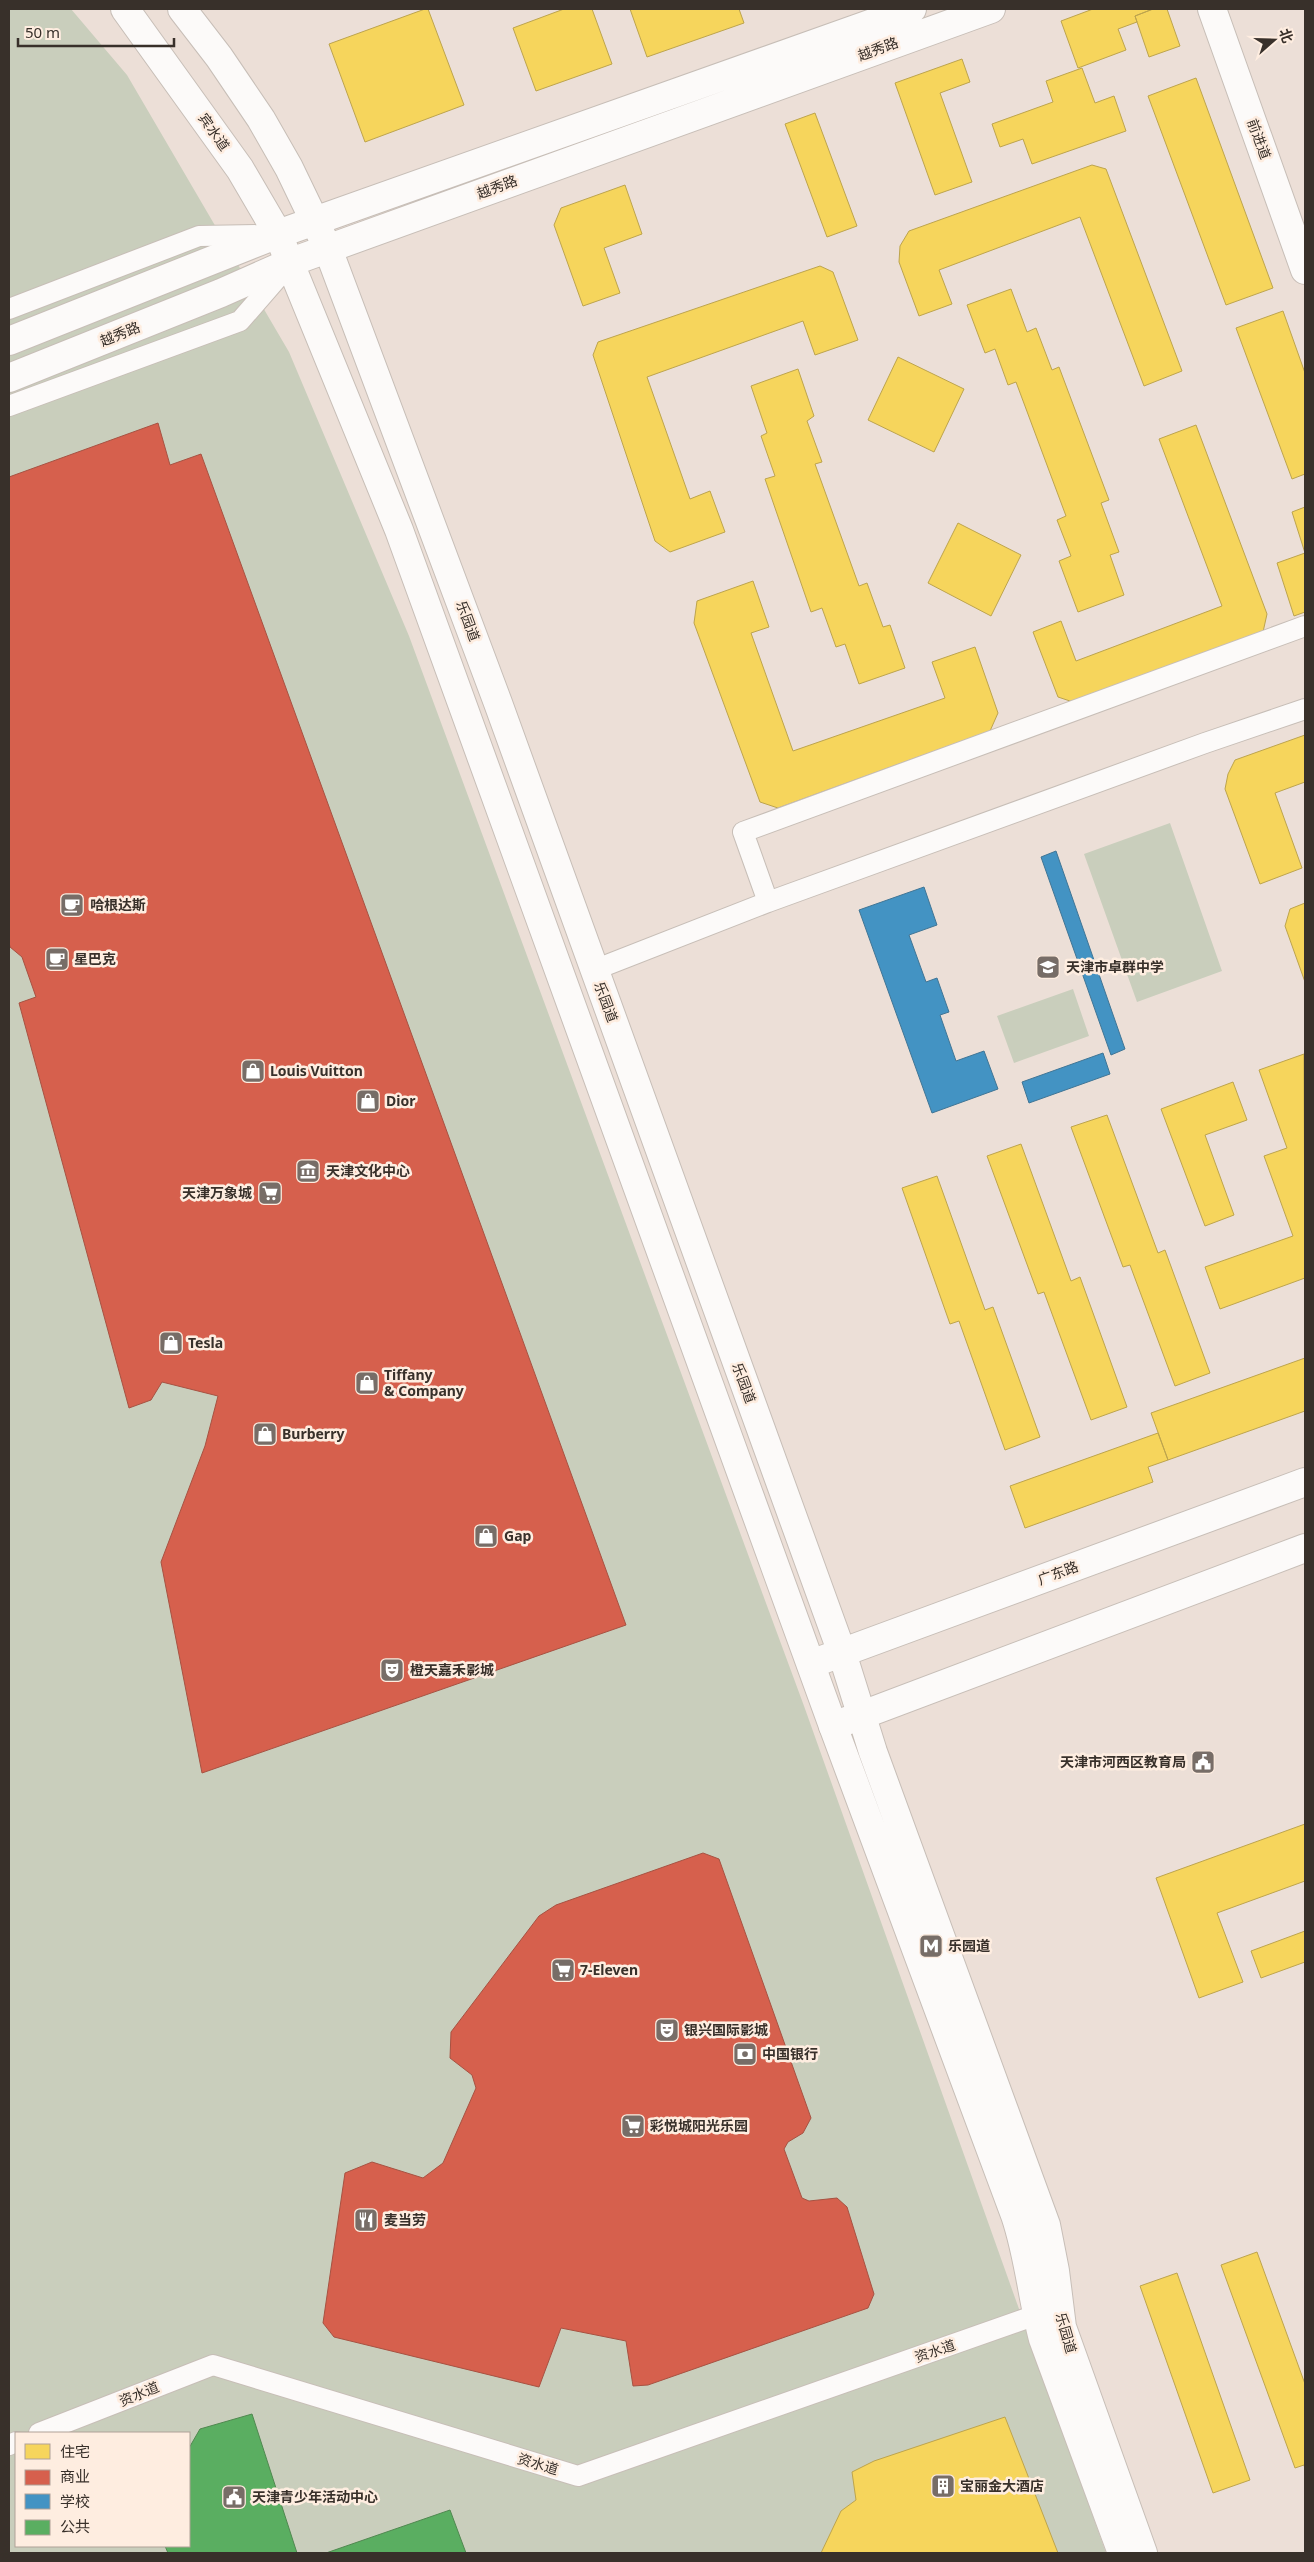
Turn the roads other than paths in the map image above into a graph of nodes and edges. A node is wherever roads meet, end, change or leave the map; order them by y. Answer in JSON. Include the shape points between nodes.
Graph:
{"nodes":[{"id":1,"x":125,"y":9,"type":"edge"},
{"id":2,"x":182,"y":9,"type":"edge"},
{"id":3,"x":912,"y":9,"type":"edge"},
{"id":4,"x":990,"y":9,"type":"edge"},
{"id":5,"x":1217,"y":9,"type":"edge"},
{"id":6,"x":1305,"y":216,"type":"edge"},
{"id":7,"x":315,"y":221,"type":"junction"},
{"id":8,"x":278,"y":234,"type":"junction"},
{"id":9,"x":328,"y":249,"type":"junction"},
{"id":10,"x":291,"y":262,"type":"junction"},
{"id":11,"x":1305,"y":270,"type":"edge"},
{"id":12,"x":9,"y":309,"type":"edge"},
{"id":13,"x":9,"y":342,"type":"edge"},
{"id":14,"x":9,"y":378,"type":"edge"},
{"id":15,"x":9,"y":406,"type":"edge"},
{"id":16,"x":1305,"y":626,"type":"edge"},
{"id":17,"x":1305,"y":709,"type":"edge"},
{"id":18,"x":768,"y":902,"type":"junction"},
{"id":19,"x":594,"y":970,"type":"junction"},
{"id":20,"x":564,"y":982,"type":"junction"},
{"id":21,"x":1305,"y":1482,"type":"edge"},
{"id":22,"x":1305,"y":1548,"type":"edge"},
{"id":23,"x":842,"y":1652,"type":"junction"},
{"id":24,"x":811,"y":1664,"type":"junction"},
{"id":25,"x":863,"y":1714,"type":"junction"},
{"id":26,"x":833,"y":1726,"type":"junction"},
{"id":27,"x":1036,"y":2316,"type":"junction"},
{"id":28,"x":42,"y":2432,"type":"edge"},
{"id":29,"x":1122,"y":2553,"type":"edge"},
{"id":30,"x":1143,"y":2553,"type":"edge"}],
"edges":[{"from":1,"to":8,"type":"main road","name":"宾水道","via":[[240,169]]},
{"from":2,"to":7,"type":"main road","via":[[261,119]]},
{"from":3,"to":7,"type":"main road","name":"越秀路"},
{"from":4,"to":9,"type":"main road","name":"越秀路"},
{"from":5,"to":6,"type":"main road","name":"前进道"},
{"from":5,"to":11,"type":"main road","name":"前进道"},
{"from":7,"to":8,"type":"main road","name":"越秀路"},
{"from":7,"to":9,"type":"main road","name":"乐园道"},
{"from":8,"to":10,"type":"main road","name":"宾水道"},
{"from":8,"to":12,"type":"street","via":[[199,236]]},
{"from":8,"to":13,"type":"main road","name":"越秀路"},
{"from":9,"to":10,"type":"main road","name":"越秀路"},
{"from":9,"to":19,"type":"main road","name":"乐园道","via":[[492,685]]},
{"from":10,"to":14,"type":"main road","name":"越秀路","via":[[221,294]]},
{"from":10,"to":15,"type":"street","via":[[240,321]]},
{"from":10,"to":20,"type":"main road","name":"乐园道","via":[[399,530]]},
{"from":16,"to":18,"type":"street","via":[[743,832]]},
{"from":17,"to":18,"type":"street"},
{"from":18,"to":19,"type":"street"},
{"from":19,"to":20,"type":"main road"},
{"from":19,"to":23,"type":"main road","name":"乐园道"},
{"from":20,"to":24,"type":"main road","name":"乐园道"},
{"from":21,"to":23,"type":"main road","name":"广东路"},
{"from":22,"to":25,"type":"main road"},
{"from":23,"to":24,"type":"main road","name":"广东路"},
{"from":23,"to":25,"type":"main road","name":"乐园道"},
{"from":24,"to":26,"type":"main road","name":"乐园道"},
{"from":25,"to":26,"type":"main road"},
{"from":25,"to":30,"type":"main road","name":"乐园道","via":[[873,1752],[1046,2225],[1056,2271],[1062,2327]]},
{"from":26,"to":27,"type":"main road","name":"乐园道","via":[[1015,2215],[1025,2245]]},
{"from":27,"to":28,"type":"street","name":"资水道","via":[[578,2476],[213,2365]]},
{"from":27,"to":29,"type":"main road","name":"乐园道"}]}
